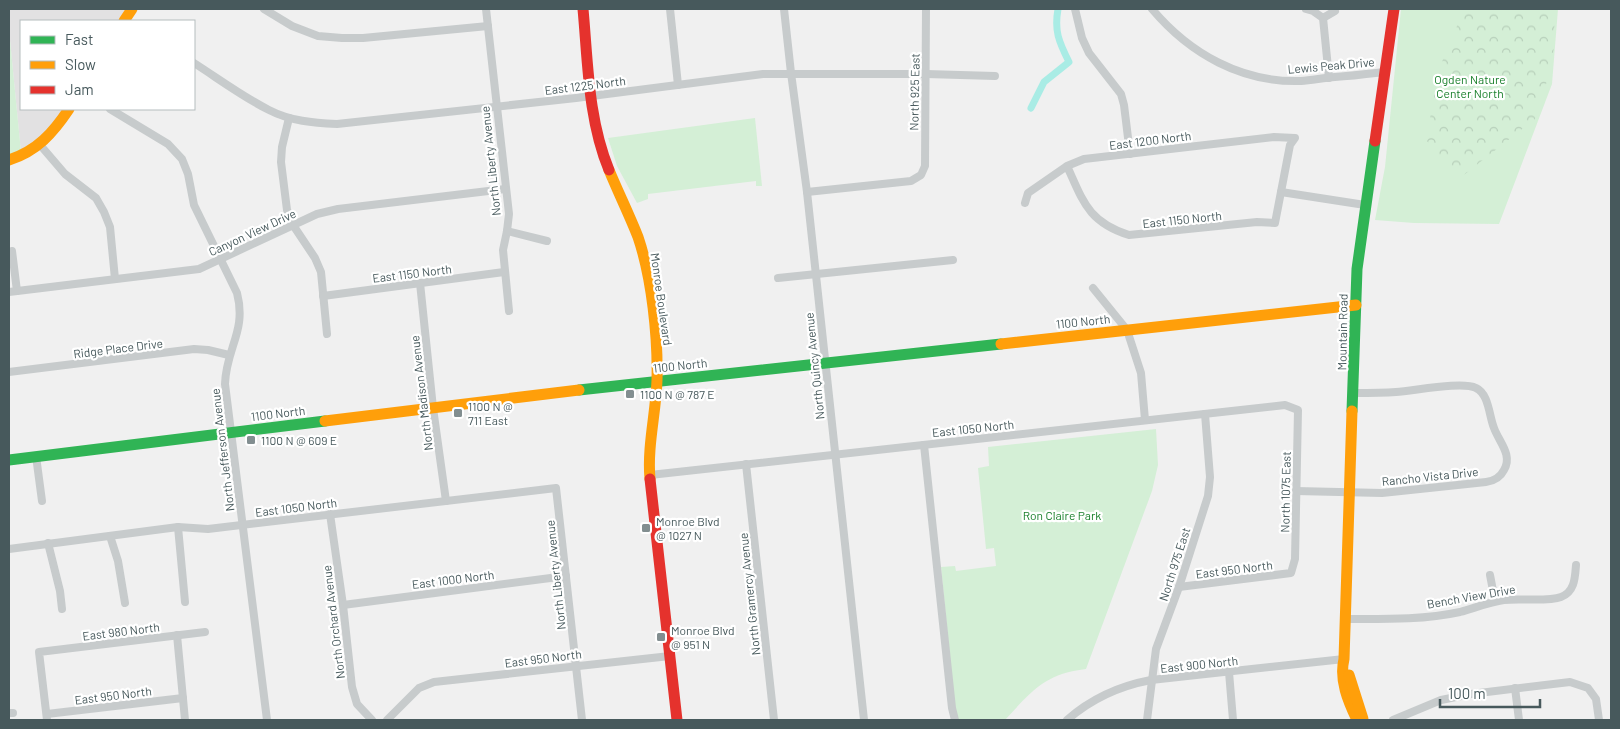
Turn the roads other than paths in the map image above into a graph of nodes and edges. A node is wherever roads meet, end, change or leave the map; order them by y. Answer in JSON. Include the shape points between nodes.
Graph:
{"nodes":[{"id":1,"x":132,"y":9,"type":"edge"},
{"id":2,"x":264,"y":9,"type":"edge"},
{"id":3,"x":486,"y":9,"type":"edge"},
{"id":4,"x":583,"y":9,"type":"edge"},
{"id":5,"x":670,"y":9,"type":"edge"},
{"id":6,"x":784,"y":9,"type":"edge"},
{"id":7,"x":926,"y":9,"type":"edge"},
{"id":8,"x":1076,"y":9,"type":"edge"},
{"id":9,"x":1152,"y":9,"type":"edge"},
{"id":10,"x":1306,"y":9,"type":"edge"},
{"id":11,"x":1394,"y":9,"type":"edge"},
{"id":12,"x":1335,"y":11,"type":"dead end"},
{"id":13,"x":1323,"y":18,"type":"junction"},
{"id":14,"x":126,"y":20,"type":"edge"},
{"id":15,"x":488,"y":26,"type":"junction"},
{"id":16,"x":195,"y":64,"type":"edge"},
{"id":17,"x":1384,"y":72,"type":"junction"},
{"id":18,"x":790,"y":73,"type":"junction"},
{"id":19,"x":926,"y":74,"type":"junction"},
{"id":20,"x":995,"y":76,"type":"dead end"},
{"id":21,"x":1330,"y":78,"type":"junction"},
{"id":22,"x":678,"y":85,"type":"junction"},
{"id":23,"x":592,"y":96,"type":"junction"},
{"id":24,"x":496,"y":108,"type":"junction"},
{"id":25,"x":68,"y":110,"type":"edge"},
{"id":26,"x":112,"y":110,"type":"edge"},
{"id":27,"x":289,"y":118,"type":"junction"},
{"id":28,"x":41,"y":146,"type":"junction"},
{"id":29,"x":1130,"y":154,"type":"junction"},
{"id":30,"x":9,"y":160,"type":"edge"},
{"id":31,"x":1067,"y":166,"type":"junction"},
{"id":32,"x":505,"y":189,"type":"junction"},
{"id":33,"x":807,"y":192,"type":"junction"},
{"id":34,"x":1281,"y":192,"type":"junction"},
{"id":35,"x":1025,"y":203,"type":"dead end"},
{"id":36,"x":1365,"y":205,"type":"junction"},
{"id":37,"x":293,"y":225,"type":"junction"},
{"id":38,"x":507,"y":231,"type":"junction"},
{"id":39,"x":547,"y":241,"type":"dead end"},
{"id":40,"x":12,"y":251,"type":"dead end"},
{"id":41,"x":221,"y":260,"type":"junction"},
{"id":42,"x":953,"y":260,"type":"dead end"},
{"id":43,"x":504,"y":272,"type":"junction"},
{"id":44,"x":815,"y":275,"type":"junction"},
{"id":45,"x":778,"y":278,"type":"dead end"},
{"id":46,"x":115,"y":279,"type":"junction"},
{"id":47,"x":420,"y":283,"type":"junction"},
{"id":48,"x":1093,"y":288,"type":"dead end"},
{"id":49,"x":13,"y":292,"type":"edge"},
{"id":50,"x":323,"y":296,"type":"junction"},
{"id":51,"x":1356,"y":305,"type":"junction"},
{"id":52,"x":509,"y":311,"type":"dead end"},
{"id":53,"x":1127,"y":330,"type":"junction"},
{"id":54,"x":327,"y":334,"type":"dead end"},
{"id":55,"x":229,"y":355,"type":"junction"},
{"id":56,"x":826,"y":363,"type":"junction"},
{"id":57,"x":9,"y":372,"type":"edge"},
{"id":58,"x":657,"y":381,"type":"junction"},
{"id":59,"x":1354,"y":393,"type":"junction"},
{"id":60,"x":433,"y":408,"type":"junction"},
{"id":61,"x":1298,"y":410,"type":"joint"},
{"id":62,"x":1205,"y":414,"type":"junction"},
{"id":63,"x":1145,"y":420,"type":"junction"},
{"id":64,"x":230,"y":433,"type":"junction"},
{"id":65,"x":924,"y":445,"type":"junction"},
{"id":66,"x":835,"y":454,"type":"junction"},
{"id":67,"x":36,"y":456,"type":"junction"},
{"id":68,"x":9,"y":460,"type":"edge"},
{"id":69,"x":746,"y":464,"type":"junction"},
{"id":70,"x":650,"y":475,"type":"junction"},
{"id":71,"x":556,"y":488,"type":"joint"},
{"id":72,"x":1296,"y":491,"type":"junction"},
{"id":73,"x":1350,"y":493,"type":"junction"},
{"id":74,"x":42,"y":501,"type":"dead end"},
{"id":75,"x":446,"y":501,"type":"junction"},
{"id":76,"x":330,"y":514,"type":"junction"},
{"id":77,"x":242,"y":525,"type":"junction"},
{"id":78,"x":178,"y":527,"type":"junction"},
{"id":79,"x":110,"y":536,"type":"junction"},
{"id":80,"x":48,"y":544,"type":"junction"},
{"id":81,"x":9,"y":548,"type":"edge"},
{"id":82,"x":1576,"y":565,"type":"dead end"},
{"id":83,"x":1291,"y":574,"type":"joint"},
{"id":84,"x":1490,"y":575,"type":"dead end"},
{"id":85,"x":566,"y":576,"type":"junction"},
{"id":86,"x":1179,"y":587,"type":"junction"},
{"id":87,"x":1495,"y":601,"type":"junction"},
{"id":88,"x":185,"y":602,"type":"dead end"},
{"id":89,"x":125,"y":603,"type":"dead end"},
{"id":90,"x":343,"y":604,"type":"junction"},
{"id":91,"x":62,"y":608,"type":"dead end"},
{"id":92,"x":1346,"y":619,"type":"junction"},
{"id":93,"x":204,"y":632,"type":"dead end"},
{"id":94,"x":176,"y":635,"type":"junction"},
{"id":95,"x":670,"y":656,"type":"junction"},
{"id":96,"x":1344,"y":659,"type":"junction"},
{"id":97,"x":576,"y":666,"type":"junction"},
{"id":98,"x":1229,"y":672,"type":"junction"},
{"id":99,"x":1152,"y":680,"type":"junction"},
{"id":100,"x":1515,"y":688,"type":"junction"},
{"id":101,"x":183,"y":698,"type":"junction"},
{"id":102,"x":47,"y":717,"type":"edge"},
{"id":103,"x":185,"y":720,"type":"edge"},
{"id":104,"x":267,"y":720,"type":"edge"},
{"id":105,"x":372,"y":720,"type":"edge"},
{"id":106,"x":386,"y":720,"type":"edge"},
{"id":107,"x":582,"y":720,"type":"edge"},
{"id":108,"x":677,"y":720,"type":"edge"},
{"id":109,"x":774,"y":720,"type":"edge"},
{"id":110,"x":864,"y":720,"type":"edge"},
{"id":111,"x":955,"y":720,"type":"edge"},
{"id":112,"x":1067,"y":720,"type":"edge"},
{"id":113,"x":1147,"y":720,"type":"edge"},
{"id":114,"x":1233,"y":720,"type":"edge"},
{"id":115,"x":1357,"y":720,"type":"edge"},
{"id":116,"x":1364,"y":720,"type":"edge"},
{"id":117,"x":1393,"y":720,"type":"edge"},
{"id":118,"x":1519,"y":720,"type":"edge"},
{"id":119,"x":1599,"y":720,"type":"edge"}],
"edges":[{"from":1,"to":14,"type":"street"},
{"from":2,"to":15,"type":"street","via":[[292,26],[318,36],[342,38]]},
{"from":3,"to":15,"type":"street","name":"North Liberty Avenue"},
{"from":4,"to":23,"type":"street","name":"Monroe Boulevard"},
{"from":5,"to":22,"type":"street"},
{"from":6,"to":18,"type":"street","name":"North Quincy Avenue"},
{"from":7,"to":19,"type":"street","name":"North 925 East"},
{"from":8,"to":29,"type":"street","via":[[1089,53],[1120,94]]},
{"from":9,"to":21,"type":"street","name":"Lewis Peak Drive","via":[[1191,46],[1234,70],[1286,80]]},
{"from":10,"to":13,"type":"street"},
{"from":11,"to":17,"type":"street","name":"Mountain Road"},
{"from":12,"to":13,"type":"street"},
{"from":13,"to":21,"type":"street"},
{"from":15,"to":24,"type":"street","name":"North Liberty Avenue"},
{"from":16,"to":27,"type":"street","name":"East 1225 North","via":[[270,111]]},
{"from":17,"to":21,"type":"street","name":"Lewis Peak Drive"},
{"from":17,"to":36,"type":"street","name":"Mountain Road"},
{"from":18,"to":19,"type":"street","name":"East 1225 North"},
{"from":18,"to":22,"type":"street","name":"East 1225 North"},
{"from":18,"to":33,"type":"street","name":"North Quincy Avenue"},
{"from":19,"to":20,"type":"street","name":"East 1225 North"},
{"from":19,"to":33,"type":"street","name":"North 925 East","via":[[925,166],[921,175],[911,181]]},
{"from":22,"to":23,"type":"street","name":"East 1225 North"},
{"from":23,"to":24,"type":"street","name":"East 1225 North"},
{"from":23,"to":58,"type":"street","name":"Monroe Boulevard","via":[[602,151],[636,228],[646,267]]},
{"from":24,"to":27,"type":"street","name":"East 1225 North","via":[[337,124]]},
{"from":24,"to":32,"type":"street","name":"North Liberty Avenue"},
{"from":25,"to":28,"type":"street"},
{"from":26,"to":41,"type":"street","name":"North Jefferson Avenue","via":[[168,144],[182,159],[194,205]]},
{"from":27,"to":37,"type":"street","via":[[281,162],[287,210]]},
{"from":28,"to":30,"type":"street"},
{"from":28,"to":46,"type":"street","via":[[65,174],[96,198],[104,212],[110,227]]},
{"from":29,"to":31,"type":"street","name":"East 1200 North","via":[[1084,159]]},
{"from":29,"to":34,"type":"street","name":"East 1200 North","via":[[1274,137],[1295,138],[1290,145]]},
{"from":31,"to":34,"type":"street","name":"East 1150 North","via":[[1091,213],[1115,230],[1129,234],[1275,223]]},
{"from":31,"to":35,"type":"street","name":"East 1200 North","via":[[1028,193]]},
{"from":32,"to":37,"type":"street","name":"Canyon View Drive","via":[[338,209]]},
{"from":32,"to":38,"type":"street","name":"North Liberty Avenue"},
{"from":33,"to":44,"type":"street","name":"North Quincy Avenue"},
{"from":34,"to":36,"type":"street"},
{"from":36,"to":51,"type":"street","name":"Mountain Road"},
{"from":37,"to":41,"type":"street","name":"Canyon View Drive"},
{"from":37,"to":50,"type":"street","via":[[321,272]]},
{"from":38,"to":39,"type":"street"},
{"from":38,"to":43,"type":"street","name":"North Liberty Avenue","via":[[503,250]]},
{"from":40,"to":49,"type":"street"},
{"from":41,"to":46,"type":"street","name":"Canyon View Drive","via":[[199,269]]},
{"from":41,"to":55,"type":"street","name":"North Jefferson Avenue","via":[[240,306],[238,333]]},
{"from":42,"to":44,"type":"street"},
{"from":43,"to":47,"type":"street","name":"East 1150 North"},
{"from":43,"to":52,"type":"street","name":"North Liberty Avenue"},
{"from":44,"to":45,"type":"street"},
{"from":44,"to":56,"type":"street","name":"North Quincy Avenue"},
{"from":46,"to":49,"type":"street","name":"Canyon View Drive"},
{"from":47,"to":50,"type":"street","name":"East 1150 North"},
{"from":47,"to":60,"type":"street","name":"North Madison Avenue"},
{"from":48,"to":53,"type":"street"},
{"from":50,"to":54,"type":"street"},
{"from":51,"to":53,"type":"street","name":"1100 North"},
{"from":51,"to":59,"type":"street","name":"Mountain Road"},
{"from":53,"to":56,"type":"street","name":"1100 North"},
{"from":53,"to":63,"type":"street","via":[[1141,373]]},
{"from":55,"to":57,"type":"street","name":"Ridge Place Drive","via":[[194,349]]},
{"from":55,"to":64,"type":"street","name":"North Jefferson Avenue","via":[[225,384]]},
{"from":56,"to":58,"type":"street","name":"1100 North"},
{"from":56,"to":66,"type":"street","name":"North Quincy Avenue"},
{"from":58,"to":60,"type":"street","name":"1100 North"},
{"from":58,"to":70,"type":"street","name":"Monroe Boulevard"},
{"from":59,"to":73,"type":"street","name":"Mountain Road"},
{"from":59,"to":73,"type":"street","name":"Rancho Vista Drive","via":[[1466,385],[1477,388],[1486,400],[1494,429],[1506,452],[1507,463],[1502,474],[1492,481],[1382,493]]},
{"from":60,"to":64,"type":"street","name":"1100 North"},
{"from":60,"to":75,"type":"street","name":"North Madison Avenue"},
{"from":61,"to":62,"type":"street","name":"East 1050 North","via":[[1284,405]]},
{"from":61,"to":72,"type":"street","name":"North 1075 East"},
{"from":62,"to":63,"type":"street","name":"East 1050 North"},
{"from":62,"to":86,"type":"street","name":"North 975 East","via":[[1210,477],[1208,496]]},
{"from":63,"to":65,"type":"street","name":"East 1050 North"},
{"from":64,"to":67,"type":"street","name":"1100 North"},
{"from":64,"to":77,"type":"street","name":"North Jefferson Avenue"},
{"from":65,"to":66,"type":"street","name":"East 1050 North"},
{"from":65,"to":111,"type":"street"},
{"from":66,"to":69,"type":"street","name":"East 1050 North"},
{"from":66,"to":110,"type":"street","name":"North Quincy Avenue"},
{"from":67,"to":68,"type":"street","name":"1100 North"},
{"from":67,"to":74,"type":"street"},
{"from":69,"to":70,"type":"street","name":"East 1050 North"},
{"from":69,"to":109,"type":"street","name":"North Gramercy Avenue"},
{"from":70,"to":95,"type":"street","name":"Monroe Boulevard"},
{"from":71,"to":75,"type":"street","name":"East 1050 North"},
{"from":71,"to":85,"type":"street","name":"North Liberty Avenue"},
{"from":72,"to":73,"type":"street"},
{"from":72,"to":83,"type":"street","name":"North 1075 East","via":[[1295,559]]},
{"from":73,"to":92,"type":"street","name":"Mountain Road"},
{"from":75,"to":76,"type":"street","name":"East 1050 North"},
{"from":76,"to":77,"type":"street","name":"East 1050 North"},
{"from":76,"to":90,"type":"street","name":"North Orchard Avenue"},
{"from":77,"to":78,"type":"street","name":"East 1050 North","via":[[208,529]]},
{"from":77,"to":104,"type":"street","name":"North Jefferson Avenue"},
{"from":78,"to":79,"type":"street","name":"East 1050 North"},
{"from":78,"to":88,"type":"street"},
{"from":79,"to":80,"type":"street","name":"East 1050 North"},
{"from":79,"to":89,"type":"street"},
{"from":80,"to":81,"type":"street","name":"East 1050 North"},
{"from":80,"to":91,"type":"street"},
{"from":82,"to":87,"type":"street","name":"Bench View Drive","via":[[1575,581],[1563,597]]},
{"from":83,"to":86,"type":"street","name":"East 950 North"},
{"from":84,"to":87,"type":"street"},
{"from":85,"to":90,"type":"street","name":"East 1000 North"},
{"from":85,"to":97,"type":"street","name":"North Liberty Avenue"},
{"from":86,"to":99,"type":"street","name":"North 975 East","via":[[1156,649]]},
{"from":87,"to":92,"type":"street","name":"Bench View Drive","via":[[1459,612],[1390,619]]},
{"from":90,"to":105,"type":"street","name":"North Orchard Avenue","via":[[352,687],[357,704]]},
{"from":92,"to":96,"type":"street","name":"Mountain Road"},
{"from":93,"to":94,"type":"street","name":"East 980 North"},
{"from":94,"to":101,"type":"street"},
{"from":94,"to":102,"type":"street","name":"East 980 North","via":[[40,652]]},
{"from":95,"to":97,"type":"street","name":"East 950 North"},
{"from":95,"to":108,"type":"street","name":"Monroe Boulevard"},
{"from":96,"to":98,"type":"street","name":"East 900 North"},
{"from":96,"to":115,"type":"street","name":"Mountain Road","via":[[1345,690]]},
{"from":96,"to":116,"type":"street","name":"Mountain Road"},
{"from":97,"to":106,"type":"street","name":"East 950 North","via":[[434,682],[419,688]]},
{"from":97,"to":107,"type":"street","name":"North Liberty Avenue"},
{"from":98,"to":99,"type":"street","name":"East 900 North"},
{"from":98,"to":114,"type":"street"},
{"from":99,"to":112,"type":"street","name":"East 900 North","via":[[1103,695]]},
{"from":99,"to":113,"type":"street","name":"North 975 East"},
{"from":100,"to":117,"type":"street","via":[[1441,700]]},
{"from":100,"to":118,"type":"street"},
{"from":100,"to":119,"type":"street","via":[[1570,682],[1588,688],[1596,699]]},
{"from":101,"to":102,"type":"street","name":"East 950 North"},
{"from":101,"to":103,"type":"street"}]}
